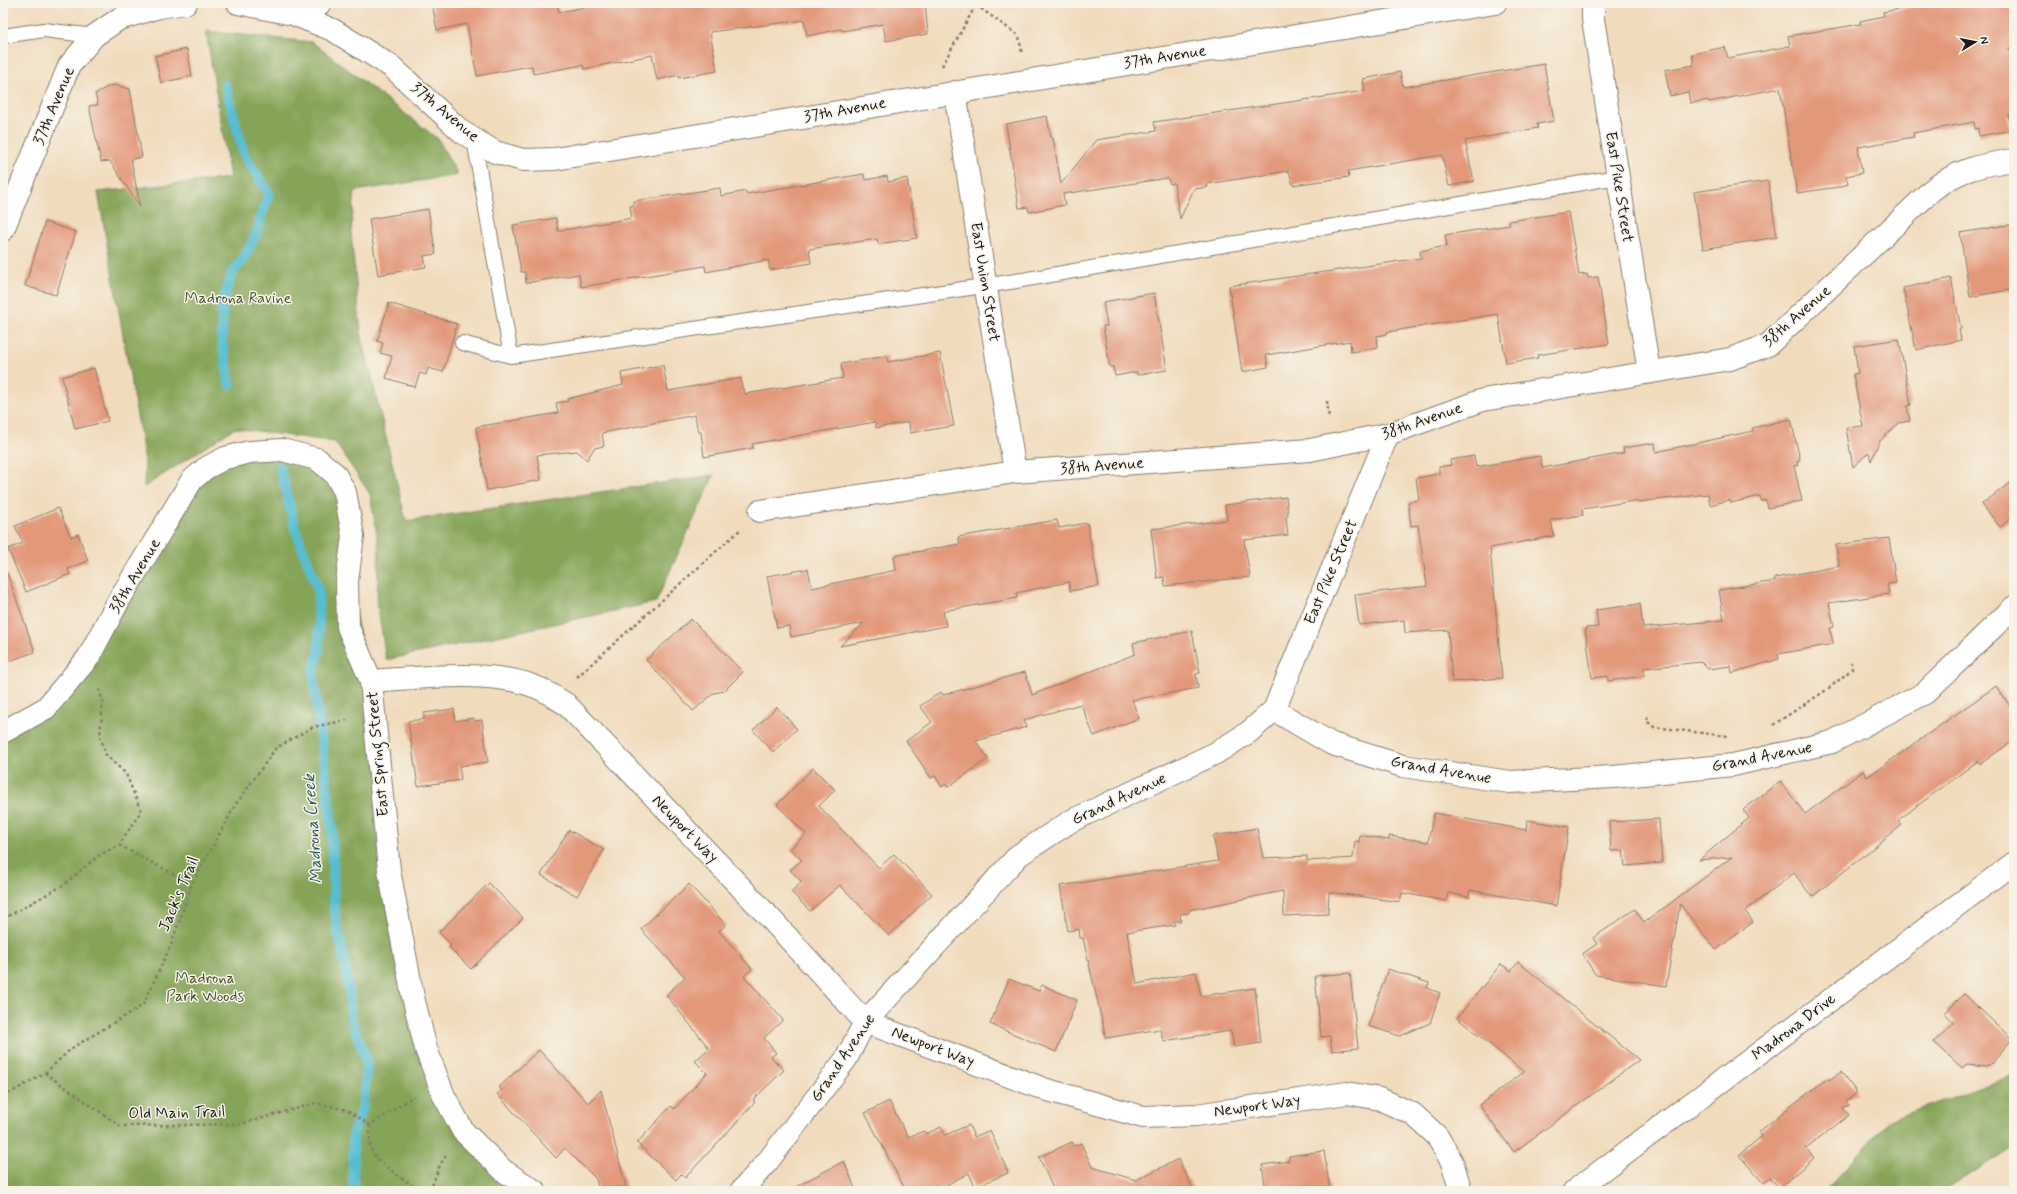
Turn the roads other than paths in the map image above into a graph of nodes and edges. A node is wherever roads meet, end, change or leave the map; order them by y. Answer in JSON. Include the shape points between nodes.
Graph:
{"nodes":[{"id":1,"x":186,"y":3,"type":"edge"},
{"id":2,"x":238,"y":3,"type":"edge"},
{"id":3,"x":325,"y":3,"type":"edge"},
{"id":4,"x":1495,"y":3,"type":"edge"},
{"id":5,"x":1593,"y":3,"type":"edge"},
{"id":6,"x":311,"y":21,"type":"junction"},
{"id":7,"x":3,"y":36,"type":"edge"},
{"id":8,"x":94,"y":36,"type":"junction"},
{"id":9,"x":955,"y":92,"type":"junction"},
{"id":10,"x":474,"y":139,"type":"junction"},
{"id":11,"x":2014,"y":160,"type":"edge"},
{"id":12,"x":1616,"y":177,"type":"junction"},
{"id":13,"x":3,"y":230,"type":"edge"},
{"id":14,"x":986,"y":285,"type":"junction"},
{"id":15,"x":462,"y":344,"type":"dead end"},
{"id":16,"x":511,"y":356,"type":"junction"},
{"id":17,"x":1649,"y":372,"type":"junction"},
{"id":18,"x":1388,"y":434,"type":"junction"},
{"id":19,"x":282,"y":450,"type":"joint"},
{"id":20,"x":1014,"y":472,"type":"junction"},
{"id":21,"x":752,"y":519,"type":"road end"},
{"id":22,"x":2014,"y":607,"type":"edge"},
{"id":23,"x":371,"y":681,"type":"junction"},
{"id":24,"x":1274,"y":710,"type":"junction"},
{"id":25,"x":3,"y":732,"type":"edge"},
{"id":26,"x":2014,"y":863,"type":"edge"},
{"id":27,"x":865,"y":1022,"type":"junction"},
{"id":28,"x":535,"y":1191,"type":"edge"},
{"id":29,"x":741,"y":1191,"type":"edge"},
{"id":30,"x":1461,"y":1191,"type":"edge"},
{"id":31,"x":1574,"y":1191,"type":"edge"}],
"edges":[{"from":1,"to":8,"type":"street","name":"37th Avenue","via":[[159,7],[119,19]]},
{"from":2,"to":6,"type":"street","name":"37th Avenue","via":[[293,14]]},
{"from":3,"to":6,"type":"lane"},
{"from":4,"to":9,"type":"street","name":"37th Avenue"},
{"from":5,"to":12,"type":"street","name":"East Pike Street","via":[[1593,19]]},
{"from":6,"to":10,"type":"street","name":"37th Avenue","via":[[333,30],[392,67],[462,132]]},
{"from":7,"to":8,"type":"lane","via":[[44,30]]},
{"from":8,"to":13,"type":"street","name":"37th Avenue","via":[[69,66]]},
{"from":9,"to":10,"type":"street","name":"37th Avenue","via":[[555,159],[523,160],[495,152]]},
{"from":9,"to":14,"type":"street","name":"East Union Street"},
{"from":10,"to":16,"type":"lane"},
{"from":11,"to":17,"type":"street","name":"38th Avenue","via":[[1978,165],[1948,178],[1932,190],[1768,345],[1730,359]]},
{"from":12,"to":14,"type":"lane"},
{"from":12,"to":17,"type":"street","name":"East Pike Street"},
{"from":14,"to":16,"type":"lane"},
{"from":14,"to":20,"type":"street","name":"East Union Street"},
{"from":15,"to":16,"type":"lane"},
{"from":17,"to":18,"type":"street","name":"38th Avenue","via":[[1484,400]]},
{"from":18,"to":20,"type":"street","name":"38th Avenue","via":[[1310,450]]},
{"from":18,"to":24,"type":"street","name":"East Pike Street"},
{"from":19,"to":23,"type":"street","name":"East Spring Street","via":[[317,460],[335,474],[345,492],[353,536],[347,581],[348,627]]},
{"from":19,"to":25,"type":"street","name":"38th Avenue","via":[[250,452],[225,458],[206,468],[192,480],[118,600],[88,658],[46,708]]},
{"from":20,"to":21,"type":"street","name":"38th Avenue"},
{"from":22,"to":24,"type":"street","name":"Grand Avenue","via":[[1924,693],[1832,742],[1733,765],[1613,777],[1510,782],[1396,764],[1332,744]]},
{"from":23,"to":27,"type":"street","name":"Newport Way","via":[[447,677],[494,678],[534,686],[566,704]]},
{"from":23,"to":28,"type":"street","name":"East Spring Street","via":[[389,870],[412,997],[426,1050],[444,1096],[463,1131],[504,1171]]},
{"from":24,"to":27,"type":"street","name":"Grand Avenue","via":[[1249,732],[1216,753],[1071,821],[1020,855]]},
{"from":26,"to":31,"type":"street","name":"Madrona Drive"},
{"from":27,"to":29,"type":"street","name":"Grand Avenue","via":[[846,1059],[768,1161]]},
{"from":27,"to":30,"type":"street","name":"Newport Way","via":[[1044,1089],[1143,1117],[1196,1115],[1347,1093],[1380,1099],[1413,1114],[1437,1136],[1452,1162]]}]}
